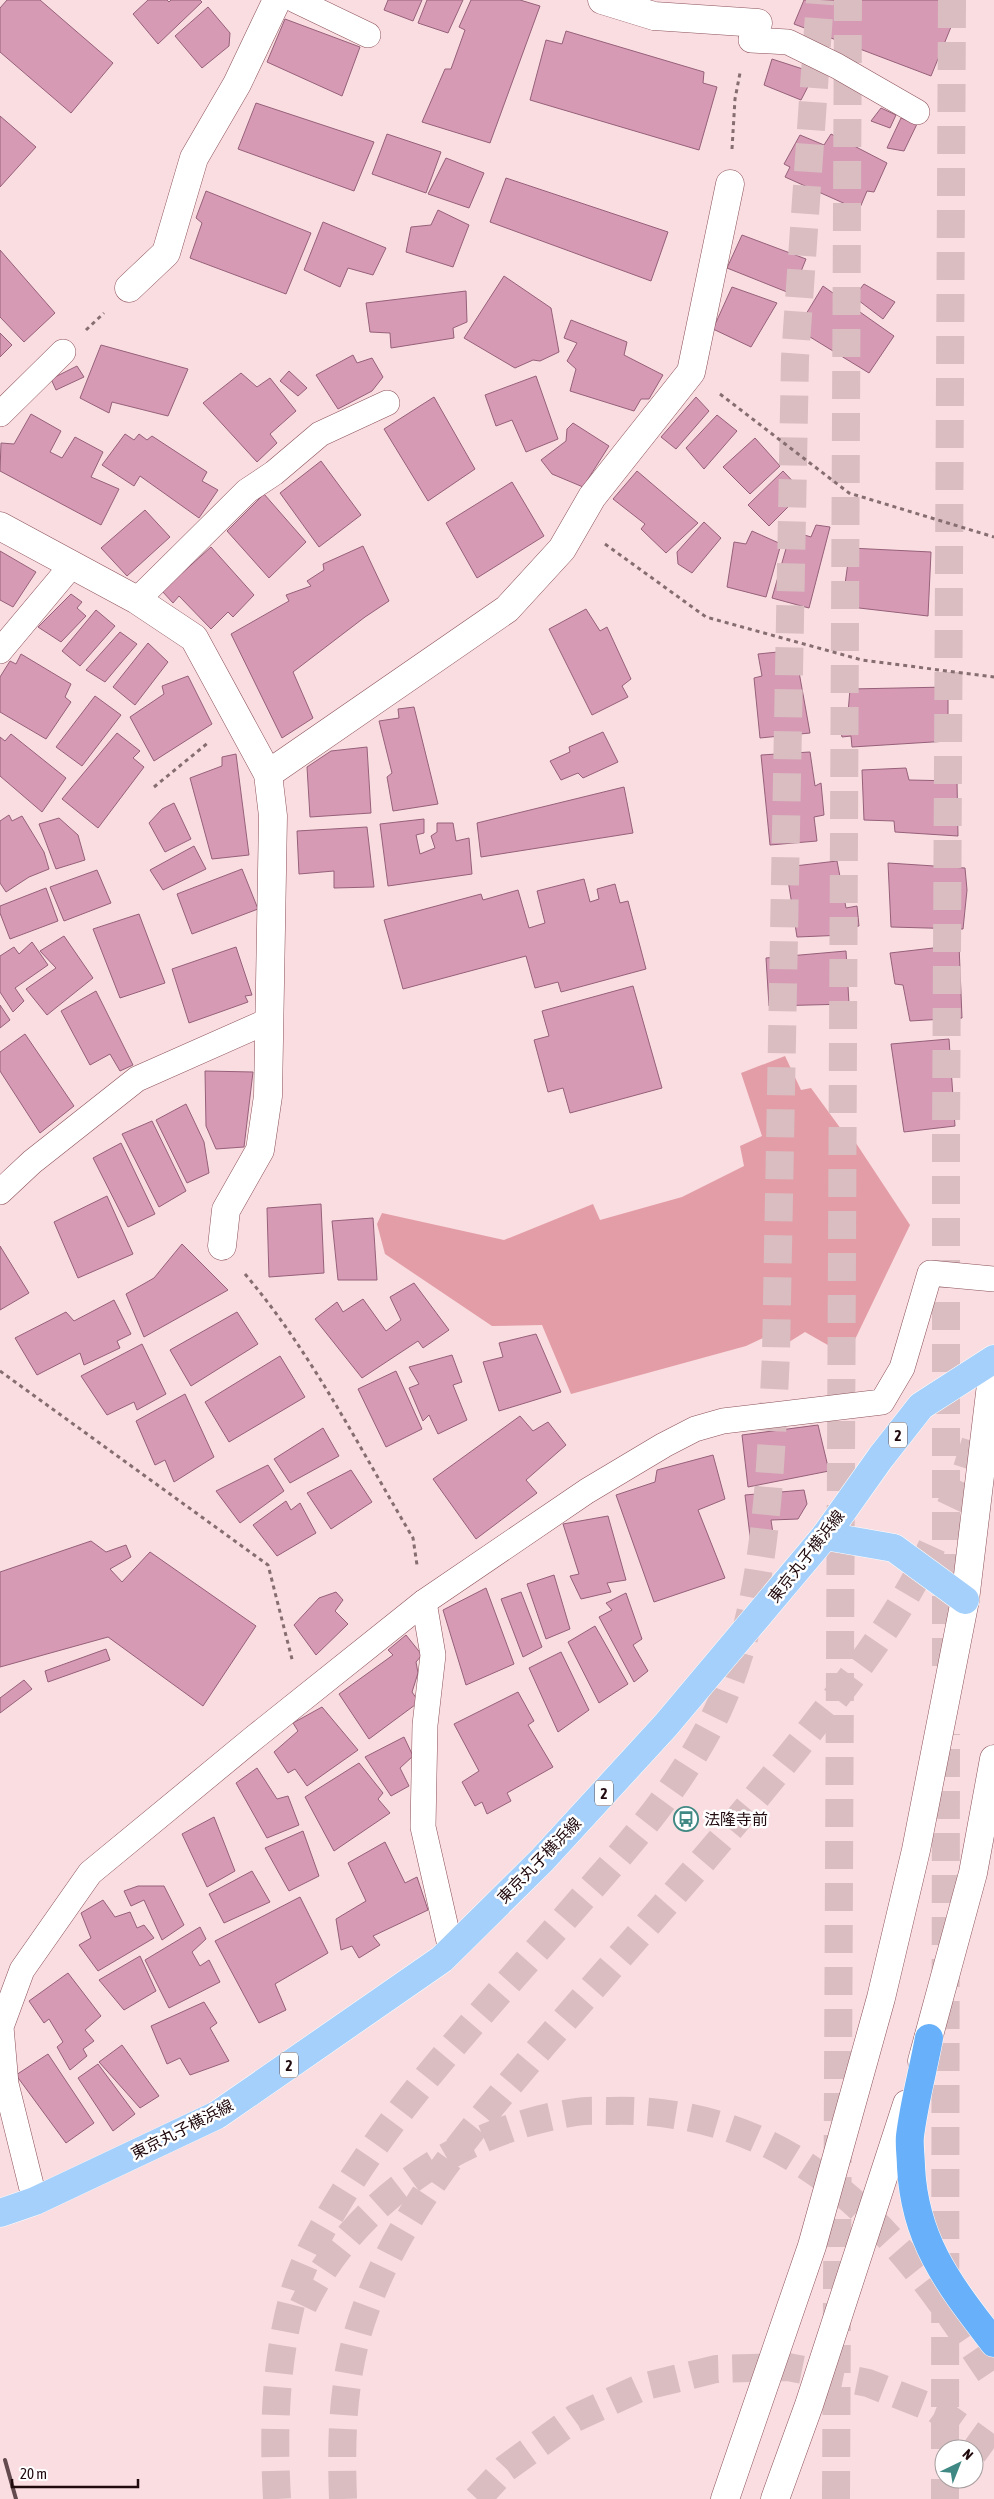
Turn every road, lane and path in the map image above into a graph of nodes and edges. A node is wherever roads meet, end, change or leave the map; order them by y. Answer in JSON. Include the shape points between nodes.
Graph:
{"nodes":[{"id":1,"x":277,"y":0,"type":"edge"},
{"id":2,"x":295,"y":0,"type":"edge"},
{"id":3,"x":602,"y":0,"type":"edge"},
{"id":4,"x":754,"y":31,"type":"junction"},
{"id":5,"x":368,"y":35,"type":"dead end"},
{"id":6,"x":917,"y":112,"type":"dead end"},
{"id":7,"x":730,"y":184,"type":"joint"},
{"id":8,"x":129,"y":288,"type":"joint"},
{"id":9,"x":63,"y":352,"type":"joint"},
{"id":10,"x":691,"y":372,"type":"junction"},
{"id":11,"x":387,"y":403,"type":"dead end"},
{"id":12,"x":0,"y":414,"type":"edge"},
{"id":13,"x":576,"y":524,"type":"junction"},
{"id":14,"x":0,"y":526,"type":"edge"},
{"id":15,"x":994,"y":537,"type":"edge"},
{"id":16,"x":72,"y":565,"type":"junction"},
{"id":17,"x":137,"y":600,"type":"junction"},
{"id":18,"x":0,"y":651,"type":"edge"},
{"id":19,"x":994,"y":677,"type":"edge"},
{"id":20,"x":238,"y":719,"type":"junction"},
{"id":21,"x":268,"y":774,"type":"junction"},
{"id":22,"x":154,"y":787,"type":"dead end"},
{"id":23,"x":270,"y":1020,"type":"junction"},
{"id":24,"x":0,"y":1192,"type":"edge"},
{"id":25,"x":222,"y":1246,"type":"joint"},
{"id":26,"x":994,"y":1279,"type":"edge"},
{"id":27,"x":994,"y":1359,"type":"edge"},
{"id":28,"x":0,"y":1371,"type":"edge"},
{"id":29,"x":825,"y":1536,"type":"junction"},
{"id":30,"x":965,"y":1600,"type":"junction"},
{"id":31,"x":424,"y":1602,"type":"junction"},
{"id":32,"x":302,"y":1699,"type":"junction"},
{"id":33,"x":994,"y":1759,"type":"edge"},
{"id":34,"x":451,"y":1950,"type":"junction"},
{"id":35,"x":929,"y":2038,"type":"junction"},
{"id":36,"x":35,"y":2201,"type":"junction"},
{"id":37,"x":0,"y":2213,"type":"edge"},
{"id":38,"x":994,"y":2343,"type":"edge"},
{"id":39,"x":725,"y":2499,"type":"edge"},
{"id":40,"x":776,"y":2499,"type":"edge"}],
"edges":[{"from":1,"to":8,"type":"street","via":[[237,84],[194,158],[166,253]]},
{"from":2,"to":5,"type":"lane"},
{"from":3,"to":4,"type":"street","via":[[654,16]]},
{"from":4,"to":6,"type":"lane","via":[[788,42],[837,66]]},
{"from":4,"to":7,"type":"path","via":[[743,58],[735,99]]},
{"from":7,"to":10,"type":"street"},
{"from":8,"to":9,"type":"path"},
{"from":9,"to":12,"type":"lane"},
{"from":10,"to":13,"type":"street","via":[[592,497]]},
{"from":10,"to":15,"type":"path","via":[[850,493]]},
{"from":11,"to":17,"type":"lane","via":[[320,434],[247,492]]},
{"from":13,"to":19,"type":"path","via":[[706,617],[862,660]]},
{"from":13,"to":21,"type":"street","via":[[562,549],[506,609]]},
{"from":14,"to":16,"type":"street"},
{"from":16,"to":17,"type":"street"},
{"from":16,"to":18,"type":"lane"},
{"from":17,"to":20,"type":"street","via":[[194,638]]},
{"from":20,"to":21,"type":"street"},
{"from":20,"to":22,"type":"path"},
{"from":21,"to":23,"type":"street","via":[[273,816]]},
{"from":23,"to":24,"type":"lane","via":[[137,1079],[32,1162]]},
{"from":23,"to":25,"type":"street","via":[[268,1096],[260,1150],[226,1210]]},
{"from":25,"to":31,"type":"path","via":[[269,1302],[323,1384],[413,1538]]},
{"from":26,"to":31,"type":"lane","via":[[930,1273],[902,1368],[882,1402],[723,1421],[695,1429],[587,1491]]},
{"from":27,"to":29,"type":"main road","name":"東京丸子横浜線","number":"2","via":[[921,1406]]},
{"from":27,"to":30,"type":"street"},
{"from":28,"to":32,"type":"path","via":[[268,1565]]},
{"from":29,"to":30,"type":"main road","via":[[894,1548]]},
{"from":29,"to":34,"type":"main road","name":"東京丸子横浜線","number":"2","via":[[666,1726],[542,1860]]},
{"from":30,"to":39,"type":"street","via":[[916,1850],[878,2008],[812,2246]]},
{"from":31,"to":32,"type":"lane"},
{"from":31,"to":34,"type":"lane","via":[[434,1655],[425,1725],[423,1827]]},
{"from":32,"to":36,"type":"lane","via":[[90,1873],[22,1970],[0,2027],[6,2084]]},
{"from":33,"to":35,"type":"street","via":[[973,1873]]},
{"from":34,"to":36,"type":"main road","name":"東京丸子横浜線","number":"2","via":[[217,2115]]},
{"from":35,"to":38,"type":"highway","via":[[910,2138],[912,2183],[921,2228],[938,2265],[957,2295]]},
{"from":35,"to":40,"type":"street"},
{"from":36,"to":37,"type":"main road","name":"東京丸子横浜線","number":"2"}]}
